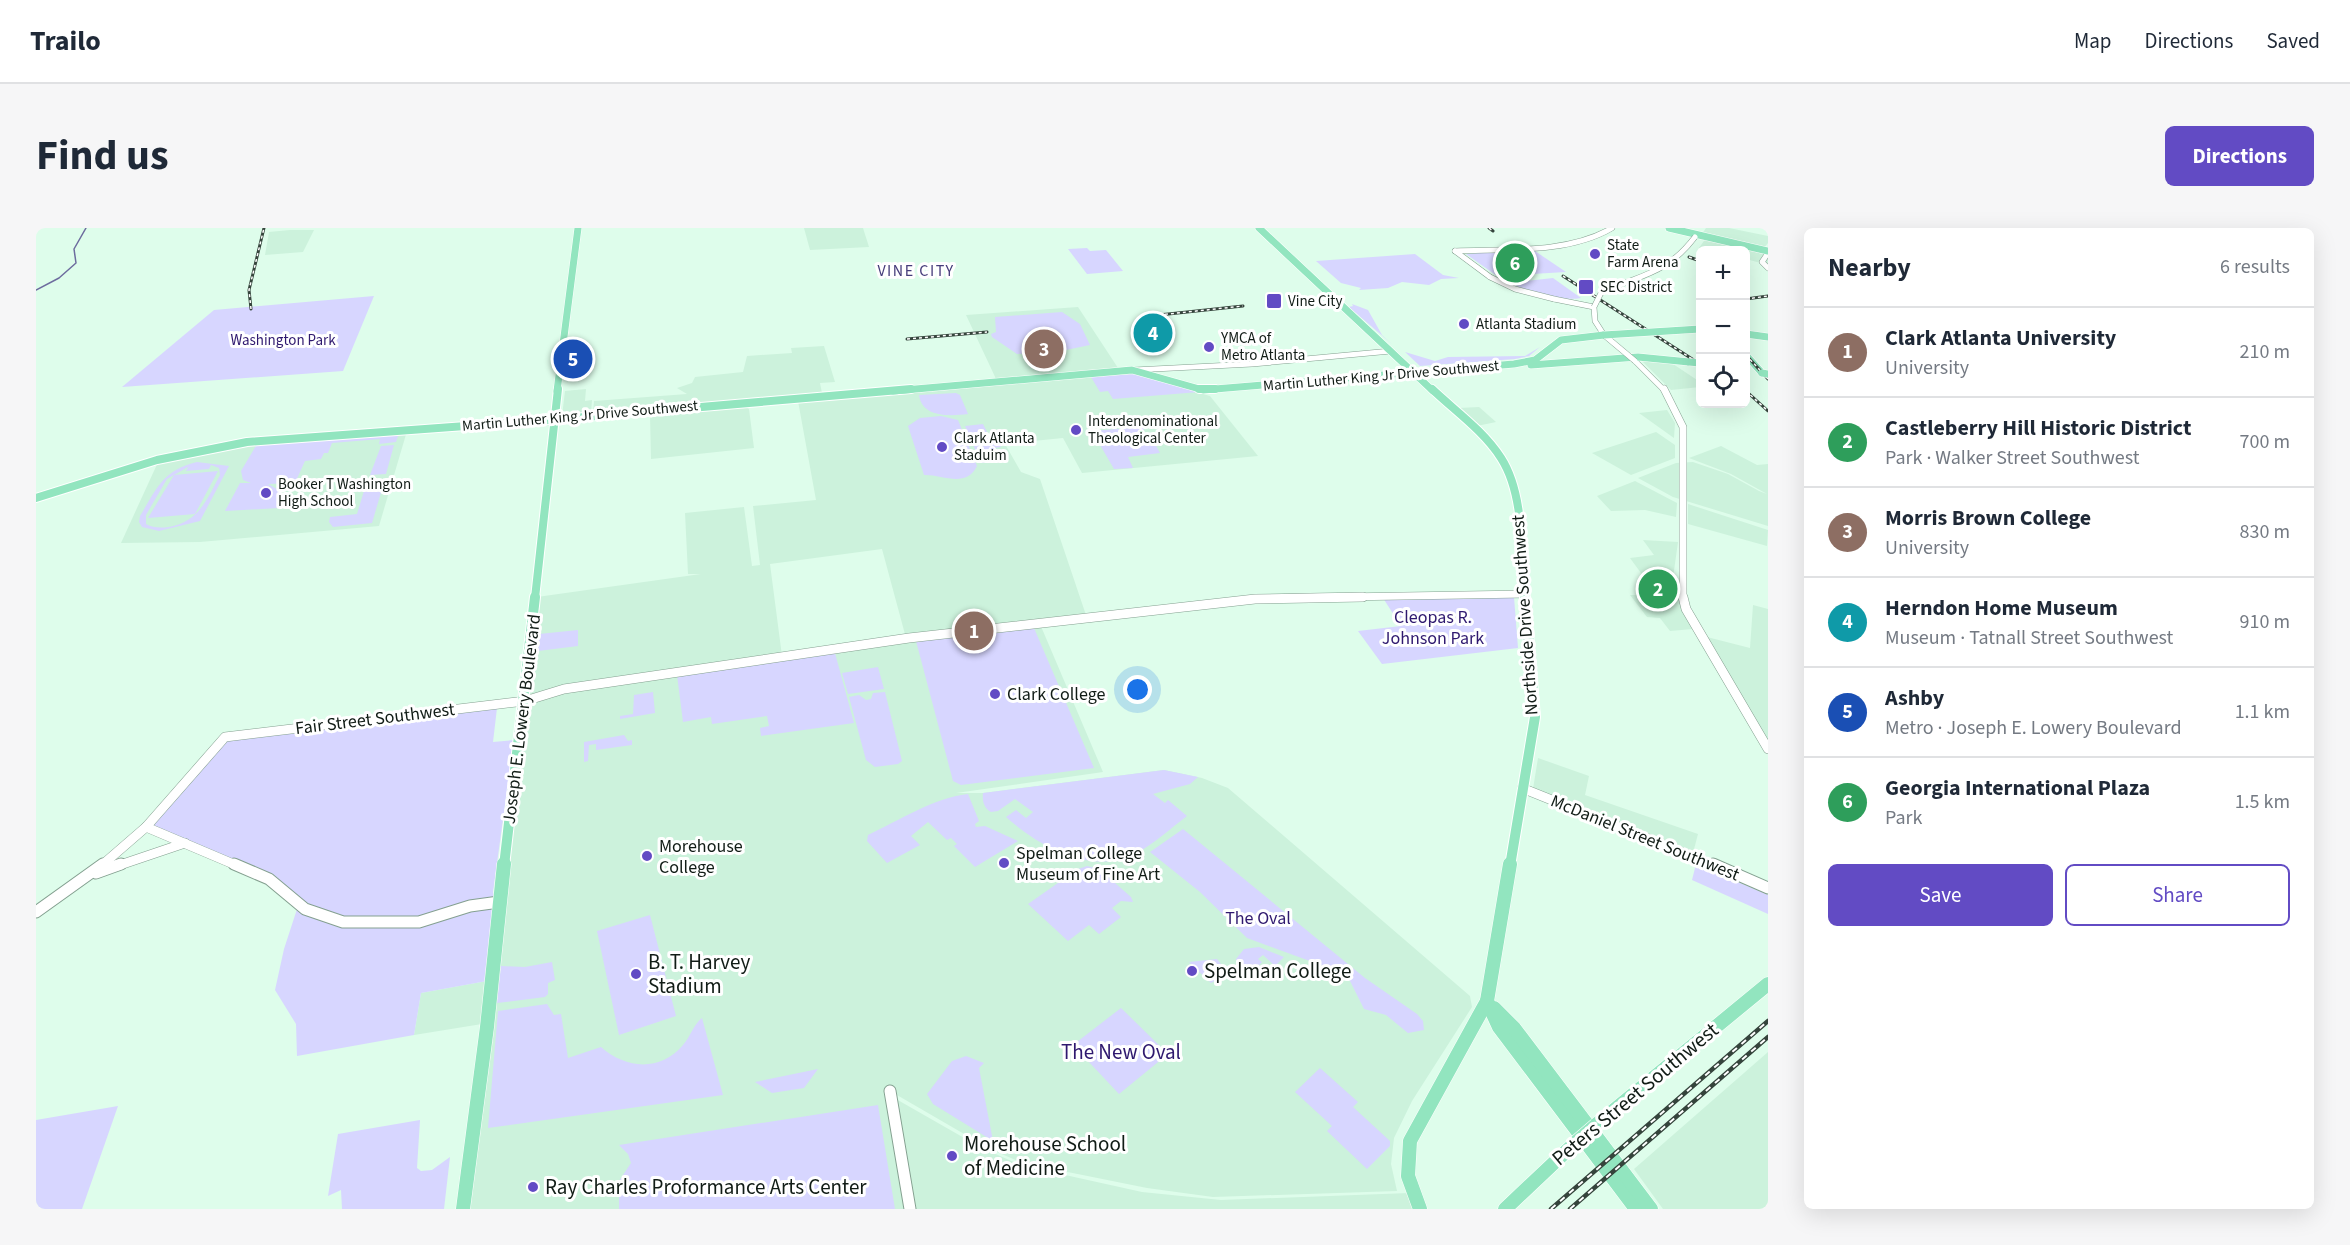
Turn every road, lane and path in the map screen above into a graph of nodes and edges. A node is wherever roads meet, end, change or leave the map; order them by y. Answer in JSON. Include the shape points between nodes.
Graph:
{"nodes":[{"id":1,"x":579,"y":228,"type":"edge"},
{"id":2,"x":1259,"y":228,"type":"edge"},
{"id":3,"x":1612,"y":228,"type":"edge"},
{"id":4,"x":1669,"y":228,"type":"edge"},
{"id":5,"x":1675,"y":228,"type":"edge"},
{"id":6,"x":1698,"y":233,"type":"edge"},
{"id":7,"x":1768,"y":252,"type":"edge"},
{"id":8,"x":1768,"y":268,"type":"edge"},
{"id":9,"x":1594,"y":306,"type":"junction"},
{"id":10,"x":1696,"y":329,"type":"edge"},
{"id":11,"x":1604,"y":334,"type":"junction"},
{"id":12,"x":1750,"y":335,"type":"edge"},
{"id":13,"x":1768,"y":337,"type":"edge"},
{"id":14,"x":1389,"y":351,"type":"junction"},
{"id":15,"x":1540,"y":356,"type":"junction"},
{"id":16,"x":1750,"y":359,"type":"edge"},
{"id":17,"x":1585,"y":360,"type":"junction"},
{"id":18,"x":1696,"y":363,"type":"edge"},
{"id":19,"x":1514,"y":364,"type":"junction"},
{"id":20,"x":1132,"y":370,"type":"junction"},
{"id":21,"x":1750,"y":371,"type":"edge"},
{"id":22,"x":1414,"y":373,"type":"junction"},
{"id":23,"x":1765,"y":374,"type":"edge"},
{"id":24,"x":555,"y":419,"type":"junction"},
{"id":25,"x":36,"y":498,"type":"edge"},
{"id":26,"x":1525,"y":594,"type":"junction"},
{"id":27,"x":525,"y":696,"type":"junction"},
{"id":28,"x":1768,"y":749,"type":"edge"},
{"id":29,"x":1522,"y":788,"type":"junction"},
{"id":30,"x":146,"y":827,"type":"junction"},
{"id":31,"x":185,"y":843,"type":"junction"},
{"id":32,"x":85,"y":876,"type":"junction"},
{"id":33,"x":1768,"y":888,"type":"edge"},
{"id":34,"x":499,"y":902,"type":"junction"},
{"id":35,"x":36,"y":912,"type":"edge"},
{"id":36,"x":1768,"y":984,"type":"edge"},
{"id":37,"x":1487,"y":1001,"type":"junction"},
{"id":38,"x":890,"y":1091,"type":"dead end"},
{"id":39,"x":463,"y":1209,"type":"edge"},
{"id":40,"x":910,"y":1209,"type":"edge"},
{"id":41,"x":1420,"y":1209,"type":"edge"},
{"id":42,"x":1505,"y":1209,"type":"edge"},
{"id":43,"x":1636,"y":1209,"type":"edge"},
{"id":44,"x":1651,"y":1209,"type":"edge"}],
"edges":[{"from":1,"to":24,"type":"main road","name":"Joseph E. Lowery Boulevard"},
{"from":2,"to":14,"type":"main road","name":"Northside Drive Southwest"},
{"from":3,"to":9,"type":"street","bridge":true,"via":[[1578,242],[1455,251],[1490,277],[1522,291]]},
{"from":4,"to":6,"type":"main road"},
{"from":5,"to":6,"type":"main road"},
{"from":6,"to":7,"type":"main road"},
{"from":6,"to":9,"type":"street","bridge":true,"via":[[1683,255],[1670,265],[1606,291],[1597,297]]},
{"from":7,"to":8,"type":"street","via":[[1762,263]]},
{"from":9,"to":11,"type":"street","via":[[1595,321]]},
{"from":10,"to":11,"type":"main road","name":"Martin Luther King Jr Drive Southwest","bridge":true},
{"from":11,"to":15,"type":"main road","name":"Martin Luther King Jr Drive Southwest","via":[[1566,339]]},
{"from":11,"to":28,"type":"street","bridge":true,"via":[[1658,383],[1677,409],[1685,457],[1684,601]]},
{"from":12,"to":13,"type":"main road"},
{"from":14,"to":20,"type":"street","via":[[1258,364]]},
{"from":14,"to":22,"type":"main road","name":"Northside Drive Southwest"},
{"from":15,"to":17,"type":"main road"},
{"from":15,"to":19,"type":"main road","name":"Martin Luther King Jr Drive Southwest"},
{"from":16,"to":23,"type":"main road"},
{"from":17,"to":18,"type":"main road","bridge":true,"via":[[1646,357]]},
{"from":17,"to":19,"type":"main road"},
{"from":19,"to":22,"type":"main road","name":"Martin Luther King Jr Drive Southwest"},
{"from":20,"to":22,"type":"main road","name":"Martin Luther King Jr Drive Southwest","via":[[1197,390]]},
{"from":20,"to":24,"type":"main road","name":"Martin Luther King Jr Drive Southwest"},
{"from":21,"to":23,"type":"main road"},
{"from":22,"to":26,"type":"main road","name":"Northside Drive Southwest","via":[[1489,444],[1510,475],[1516,492]]},
{"from":24,"to":25,"type":"main road","name":"Martin Luther King Jr Drive Southwest","via":[[224,446],[157,460]]},
{"from":24,"to":27,"type":"main road","name":"Joseph E. Lowery Boulevard"},
{"from":26,"to":27,"type":"street","name":"Fair Street Southwest","via":[[1272,598],[909,638]]},
{"from":26,"to":29,"type":"main road","name":"Northside Drive Southwest","via":[[1534,717]]},
{"from":27,"to":30,"type":"street","name":"Fair Street Southwest","via":[[225,737]]},
{"from":27,"to":34,"type":"main road","name":"Joseph E. Lowery Boulevard"},
{"from":29,"to":33,"type":"street","name":"McDaniel Street Southwest"},
{"from":29,"to":37,"type":"main road","name":"Northside Drive Southwest"},
{"from":30,"to":31,"type":"street"},
{"from":30,"to":32,"type":"street"},
{"from":31,"to":32,"type":"street"},
{"from":31,"to":34,"type":"street","via":[[269,879],[305,909],[343,922],[418,922],[470,906]]},
{"from":32,"to":35,"type":"street"},
{"from":34,"to":39,"type":"main road","name":"Joseph E. Lowery Boulevard"},
{"from":36,"to":42,"type":"main road","name":"Peters Street Southwest","bridge":true,"via":[[1596,1125]]},
{"from":37,"to":41,"type":"main road","name":"Northside Drive Southwest","via":[[1410,1141],[1408,1178]]},
{"from":37,"to":43,"type":"main road","via":[[1499,1027]]},
{"from":37,"to":44,"type":"main road","via":[[1514,1028]]},
{"from":38,"to":40,"type":"street"}]}
